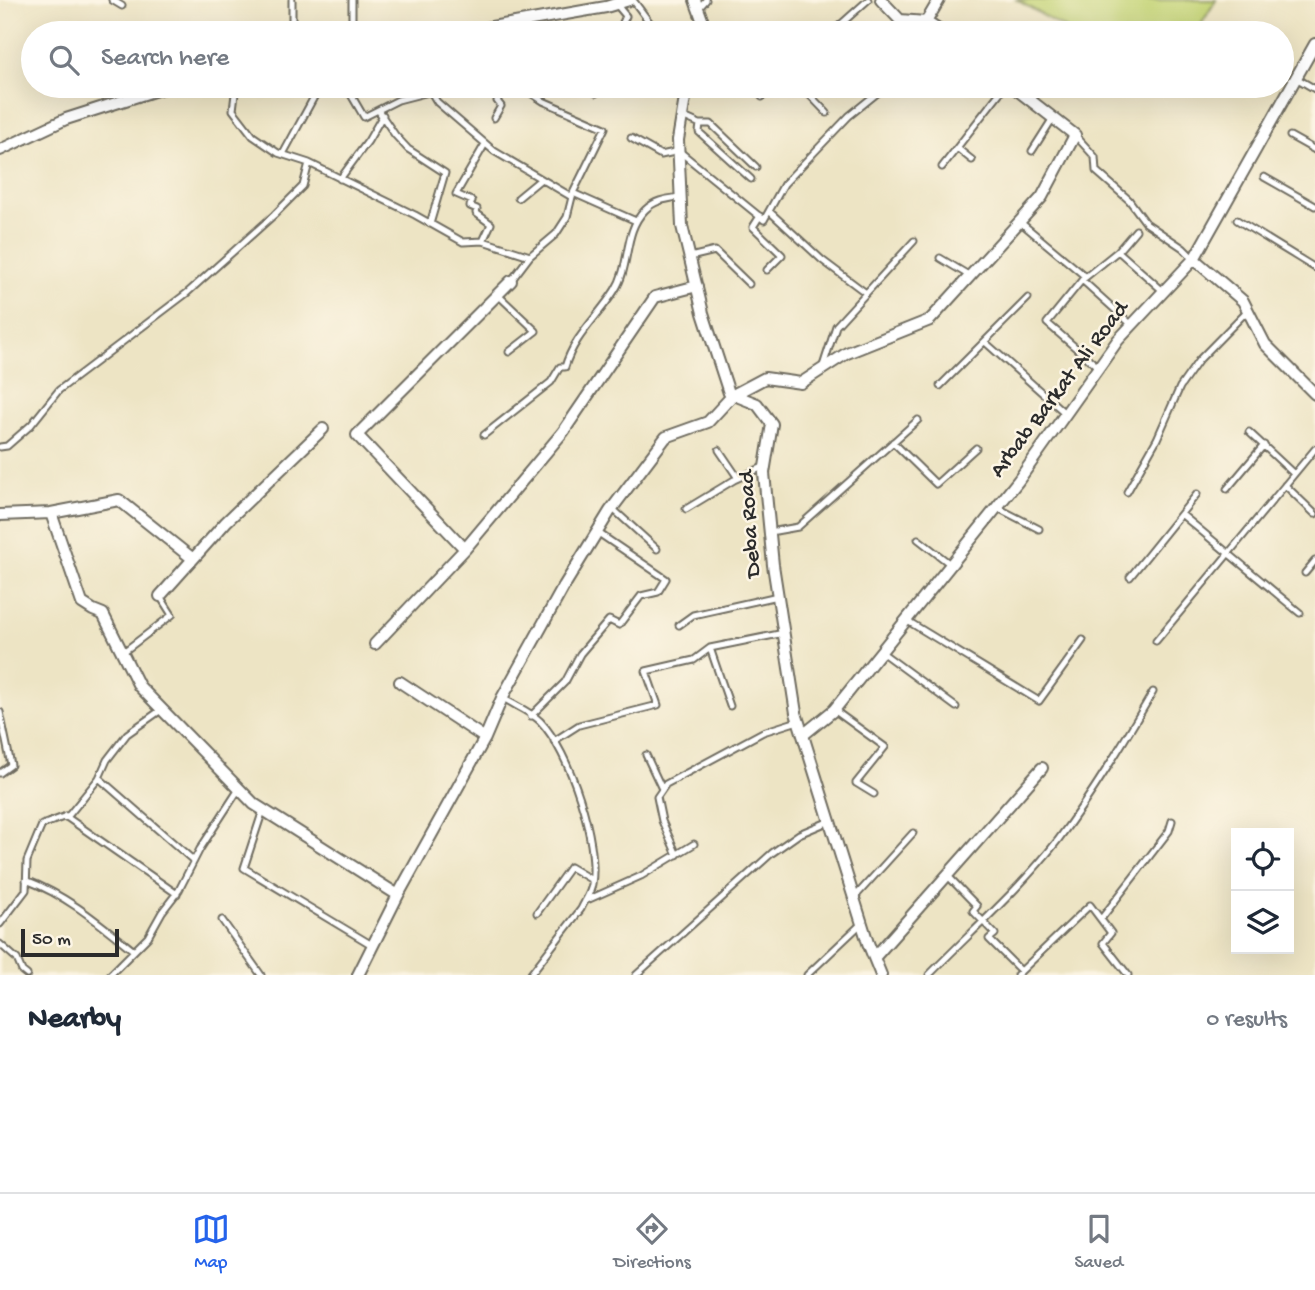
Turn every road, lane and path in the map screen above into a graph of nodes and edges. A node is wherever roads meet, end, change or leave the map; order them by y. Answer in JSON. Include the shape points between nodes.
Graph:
{"nodes":[{"id":1,"x":112,"y":0,"type":"edge"},
{"id":2,"x":292,"y":0,"type":"edge"},
{"id":3,"x":352,"y":0,"type":"edge"},
{"id":4,"x":631,"y":0,"type":"edge"},
{"id":5,"x":868,"y":0,"type":"edge"},
{"id":6,"x":881,"y":0,"type":"edge"},
{"id":7,"x":939,"y":0,"type":"edge"},
{"id":8,"x":700,"y":3,"type":"edge"},
{"id":9,"x":615,"y":4,"type":"junction"},
{"id":10,"x":122,"y":6,"type":"dead end"},
{"id":11,"x":292,"y":21,"type":"edge"},
{"id":12,"x":352,"y":21,"type":"edge"},
{"id":13,"x":527,"y":21,"type":"edge"},
{"id":14,"x":624,"y":21,"type":"edge"},
{"id":15,"x":648,"y":21,"type":"edge"},
{"id":16,"x":703,"y":21,"type":"edge"},
{"id":17,"x":845,"y":21,"type":"edge"},
{"id":18,"x":913,"y":21,"type":"edge"},
{"id":19,"x":927,"y":21,"type":"edge"},
{"id":20,"x":1315,"y":44,"type":"edge"},
{"id":21,"x":1296,"y":78,"type":"junction"},
{"id":22,"x":1294,"y":82,"type":"edge"},
{"id":23,"x":1315,"y":89,"type":"edge"},
{"id":24,"x":132,"y":98,"type":"edge"},
{"id":25,"x":234,"y":98,"type":"edge"},
{"id":26,"x":313,"y":98,"type":"edge"},
{"id":27,"x":353,"y":98,"type":"edge"},
{"id":28,"x":406,"y":98,"type":"edge"},
{"id":29,"x":435,"y":98,"type":"edge"},
{"id":30,"x":499,"y":98,"type":"edge"},
{"id":31,"x":538,"y":98,"type":"edge"},
{"id":32,"x":685,"y":98,"type":"edge"},
{"id":33,"x":813,"y":98,"type":"edge"},
{"id":34,"x":871,"y":98,"type":"edge"},
{"id":35,"x":995,"y":98,"type":"edge"},
{"id":36,"x":1027,"y":98,"type":"edge"},
{"id":37,"x":1285,"y":98,"type":"edge"},
{"id":38,"x":378,"y":110,"type":"junction"},
{"id":39,"x":827,"y":113,"type":"dead end"},
{"id":40,"x":383,"y":115,"type":"junction"},
{"id":41,"x":682,"y":116,"type":"junction"},
{"id":42,"x":494,"y":118,"type":"dead end"},
{"id":43,"x":1053,"y":118,"type":"junction"},
{"id":44,"x":700,"y":124,"type":"junction"},
{"id":45,"x":1075,"y":135,"type":"junction"},
{"id":46,"x":1290,"y":136,"type":"dead end"},
{"id":47,"x":631,"y":138,"type":"dead end"},
{"id":48,"x":485,"y":144,"type":"junction"},
{"id":49,"x":957,"y":148,"type":"junction"},
{"id":50,"x":0,"y":150,"type":"edge"},
{"id":51,"x":1315,"y":150,"type":"edge"},
{"id":52,"x":679,"y":151,"type":"junction"},
{"id":53,"x":1032,"y":151,"type":"dead end"},
{"id":54,"x":283,"y":154,"type":"junction"},
{"id":55,"x":972,"y":160,"type":"dead end"},
{"id":56,"x":309,"y":163,"type":"junction"},
{"id":57,"x":756,"y":167,"type":"dead end"},
{"id":58,"x":942,"y":167,"type":"dead end"},
{"id":59,"x":1264,"y":177,"type":"dead end"},
{"id":60,"x":340,"y":179,"type":"junction"},
{"id":61,"x":541,"y":179,"type":"junction"},
{"id":62,"x":751,"y":180,"type":"dead end"},
{"id":63,"x":572,"y":195,"type":"junction"},
{"id":64,"x":681,"y":197,"type":"junction"},
{"id":65,"x":518,"y":198,"type":"dead end"},
{"id":66,"x":1315,"y":206,"type":"edge"},
{"id":67,"x":769,"y":211,"type":"junction"},
{"id":68,"x":760,"y":216,"type":"junction"},
{"id":69,"x":1237,"y":220,"type":"dead end"},
{"id":70,"x":636,"y":222,"type":"junction"},
{"id":71,"x":1020,"y":222,"type":"junction"},
{"id":72,"x":430,"y":224,"type":"junction"},
{"id":73,"x":1136,"y":229,"type":"dead end"},
{"id":74,"x":914,"y":241,"type":"dead end"},
{"id":75,"x":483,"y":242,"type":"junction"},
{"id":76,"x":1118,"y":251,"type":"junction"},
{"id":77,"x":530,"y":256,"type":"junction"},
{"id":78,"x":690,"y":257,"type":"junction"},
{"id":79,"x":940,"y":258,"type":"dead end"},
{"id":80,"x":1194,"y":259,"type":"junction"},
{"id":81,"x":1315,"y":268,"type":"edge"},
{"id":82,"x":767,"y":270,"type":"dead end"},
{"id":83,"x":970,"y":276,"type":"junction"},
{"id":84,"x":1084,"y":278,"type":"junction"},
{"id":85,"x":510,"y":281,"type":"joint"},
{"id":86,"x":749,"y":284,"type":"dead end"},
{"id":87,"x":696,"y":286,"type":"junction"},
{"id":88,"x":1163,"y":291,"type":"junction"},
{"id":89,"x":866,"y":293,"type":"junction"},
{"id":90,"x":497,"y":294,"type":"junction"},
{"id":91,"x":1028,"y":298,"type":"dead end"},
{"id":92,"x":1247,"y":311,"type":"junction"},
{"id":93,"x":1132,"y":324,"type":"junction"},
{"id":94,"x":985,"y":342,"type":"junction"},
{"id":95,"x":509,"y":352,"type":"dead end"},
{"id":96,"x":1098,"y":367,"type":"junction"},
{"id":97,"x":822,"y":369,"type":"junction"},
{"id":98,"x":940,"y":386,"type":"dead end"},
{"id":99,"x":1315,"y":394,"type":"edge"},
{"id":100,"x":733,"y":395,"type":"junction"},
{"id":101,"x":1066,"y":414,"type":"junction"},
{"id":102,"x":918,"y":420,"type":"dead end"},
{"id":103,"x":323,"y":429,"type":"dead end"},
{"id":104,"x":1249,"y":432,"type":"dead end"},
{"id":105,"x":484,"y":435,"type":"dead end"},
{"id":106,"x":893,"y":442,"type":"junction"},
{"id":107,"x":1264,"y":444,"type":"junction"},
{"id":108,"x":0,"y":447,"type":"edge"},
{"id":109,"x":976,"y":448,"type":"dead end"},
{"id":110,"x":1315,"y":449,"type":"edge"},
{"id":111,"x":719,"y":450,"type":"dead end"},
{"id":112,"x":765,"y":466,"type":"junction"},
{"id":113,"x":1294,"y":474,"type":"junction"},
{"id":114,"x":738,"y":478,"type":"junction"},
{"id":115,"x":1285,"y":485,"type":"junction"},
{"id":116,"x":1227,"y":489,"type":"dead end"},
{"id":117,"x":1126,"y":492,"type":"dead end"},
{"id":118,"x":1197,"y":494,"type":"dead end"},
{"id":119,"x":612,"y":508,"type":"junction"},
{"id":120,"x":997,"y":508,"type":"junction"},
{"id":121,"x":686,"y":509,"type":"dead end"},
{"id":122,"x":51,"y":513,"type":"junction"},
{"id":123,"x":1181,"y":514,"type":"junction"},
{"id":124,"x":1315,"y":514,"type":"edge"},
{"id":125,"x":0,"y":515,"type":"edge"},
{"id":126,"x":1039,"y":529,"type":"dead end"},
{"id":127,"x":597,"y":532,"type":"junction"},
{"id":128,"x":770,"y":532,"type":"junction"},
{"id":129,"x":918,"y":539,"type":"dead end"},
{"id":130,"x":465,"y":549,"type":"junction"},
{"id":131,"x":657,"y":550,"type":"dead end"},
{"id":132,"x":1228,"y":554,"type":"junction"},
{"id":133,"x":193,"y":559,"type":"junction"},
{"id":134,"x":1315,"y":561,"type":"edge"},
{"id":135,"x":950,"y":564,"type":"junction"},
{"id":136,"x":1305,"y":573,"type":"dead end"},
{"id":137,"x":1130,"y":577,"type":"dead end"},
{"id":138,"x":160,"y":596,"type":"joint"},
{"id":139,"x":778,"y":596,"type":"junction"},
{"id":140,"x":1300,"y":613,"type":"dead end"},
{"id":141,"x":905,"y":620,"type":"junction"},
{"id":142,"x":680,"y":625,"type":"dead end"},
{"id":143,"x":784,"y":633,"type":"junction"},
{"id":144,"x":1083,"y":640,"type":"dead end"},
{"id":145,"x":1156,"y":641,"type":"dead end"},
{"id":146,"x":375,"y":644,"type":"dead end"},
{"id":147,"x":710,"y":648,"type":"junction"},
{"id":148,"x":880,"y":651,"type":"junction"},
{"id":149,"x":122,"y":653,"type":"junction"},
{"id":150,"x":400,"y":682,"type":"dead end"},
{"id":151,"x":1153,"y":692,"type":"dead end"},
{"id":152,"x":502,"y":698,"type":"junction"},
{"id":153,"x":730,"y":706,"type":"dead end"},
{"id":154,"x":956,"y":708,"type":"dead end"},
{"id":155,"x":161,"y":710,"type":"junction"},
{"id":156,"x":834,"y":710,"type":"junction"},
{"id":157,"x":0,"y":712,"type":"edge"},
{"id":158,"x":531,"y":716,"type":"junction"},
{"id":159,"x":798,"y":721,"type":"junction"},
{"id":160,"x":803,"y":734,"type":"junction"},
{"id":161,"x":485,"y":738,"type":"junction"},
{"id":162,"x":554,"y":741,"type":"junction"},
{"id":163,"x":646,"y":755,"type":"dead end"},
{"id":164,"x":1042,"y":768,"type":"dead end"},
{"id":165,"x":0,"y":774,"type":"edge"},
{"id":166,"x":99,"y":778,"type":"junction"},
{"id":167,"x":239,"y":789,"type":"junction"},
{"id":168,"x":662,"y":789,"type":"junction"},
{"id":169,"x":874,"y":794,"type":"dead end"},
{"id":170,"x":263,"y":810,"type":"junction"},
{"id":171,"x":65,"y":817,"type":"junction"},
{"id":172,"x":830,"y":821,"type":"junction"},
{"id":173,"x":1172,"y":821,"type":"dead end"},
{"id":174,"x":913,"y":833,"type":"dead end"},
{"id":175,"x":694,"y":844,"type":"dead end"},
{"id":176,"x":677,"y":855,"type":"junction"},
{"id":177,"x":194,"y":861,"type":"junction"},
{"id":178,"x":947,"y":875,"type":"junction"},
{"id":179,"x":26,"y":880,"type":"junction"},
{"id":180,"x":592,"y":880,"type":"junction"},
{"id":181,"x":177,"y":894,"type":"junction"},
{"id":182,"x":398,"y":895,"type":"junction"},
{"id":183,"x":854,"y":898,"type":"junction"},
{"id":184,"x":585,"y":901,"type":"junction"},
{"id":185,"x":537,"y":913,"type":"dead end"},
{"id":186,"x":1101,"y":919,"type":"junction"},
{"id":187,"x":222,"y":920,"type":"dead end"},
{"id":188,"x":982,"y":920,"type":"junction"},
{"id":189,"x":861,"y":923,"type":"junction"},
{"id":190,"x":0,"y":924,"type":"edge"},
{"id":191,"x":0,"y":945,"type":"edge"},
{"id":192,"x":373,"y":946,"type":"junction"},
{"id":193,"x":134,"y":951,"type":"junction"},
{"id":194,"x":874,"y":958,"type":"junction"},
{"id":195,"x":1019,"y":973,"type":"edge"},
{"id":196,"x":27,"y":975,"type":"edge"},
{"id":197,"x":110,"y":975,"type":"edge"},
{"id":198,"x":261,"y":975,"type":"edge"},
{"id":199,"x":358,"y":975,"type":"edge"},
{"id":200,"x":530,"y":975,"type":"edge"},
{"id":201,"x":636,"y":975,"type":"edge"},
{"id":202,"x":807,"y":975,"type":"edge"},
{"id":203,"x":881,"y":975,"type":"edge"},
{"id":204,"x":929,"y":975,"type":"edge"},
{"id":205,"x":1128,"y":975,"type":"edge"}],
"edges":[{"from":1,"to":10,"type":"lane"},
{"from":2,"to":11,"type":"lane"},
{"from":3,"to":12,"type":"lane"},
{"from":4,"to":9,"type":"street"},
{"from":4,"to":15,"type":"lane"},
{"from":5,"to":17,"type":"lane"},
{"from":6,"to":18,"type":"street","via":[[900,20]]},
{"from":7,"to":19,"type":"street"},
{"from":8,"to":16,"type":"street"},
{"from":9,"to":13,"type":"street"},
{"from":9,"to":14,"type":"lane","via":[[626,16]]},
{"from":20,"to":21,"type":"street","name":"Arbab Barkat Ali Road"},
{"from":21,"to":22,"type":"street","name":"Arbab Barkat Ali Road"},
{"from":21,"to":23,"type":"lane"},
{"from":24,"to":50,"type":"street","via":[[66,119]]},
{"from":25,"to":54,"type":"lane","via":[[233,110],[253,136]]},
{"from":26,"to":54,"type":"lane"},
{"from":27,"to":38,"type":"lane","via":[[364,117]]},
{"from":28,"to":38,"type":"lane"},
{"from":29,"to":48,"type":"lane"},
{"from":30,"to":42,"type":"lane","via":[[501,106]]},
{"from":31,"to":63,"type":"lane","via":[[606,128]]},
{"from":32,"to":41,"type":"street"},
{"from":33,"to":39,"type":"lane"},
{"from":34,"to":67,"type":"lane","via":[[784,184]]},
{"from":35,"to":49,"type":"lane"},
{"from":36,"to":43,"type":"street"},
{"from":37,"to":80,"type":"street","name":"Arbab Barkat Ali Road"},
{"from":38,"to":40,"type":"lane"},
{"from":40,"to":60,"type":"lane"},
{"from":40,"to":72,"type":"lane","via":[[408,149],[445,173]]},
{"from":41,"to":44,"type":"lane"},
{"from":41,"to":52,"type":"street"},
{"from":43,"to":45,"type":"street"},
{"from":43,"to":53,"type":"lane"},
{"from":44,"to":57,"type":"lane","via":[[711,124]]},
{"from":44,"to":62,"type":"lane","via":[[699,132]]},
{"from":45,"to":71,"type":"street","via":[[1042,197]]},
{"from":45,"to":80,"type":"lane","via":[[1095,158],[1096,171],[1129,200],[1146,223]]},
{"from":46,"to":51,"type":"lane"},
{"from":47,"to":52,"type":"lane","via":[[661,155]]},
{"from":48,"to":61,"type":"lane"},
{"from":48,"to":75,"type":"lane","via":[[456,194],[472,201],[476,214],[491,224]]},
{"from":49,"to":55,"type":"lane"},
{"from":49,"to":58,"type":"lane"},
{"from":52,"to":64,"type":"street"},
{"from":52,"to":68,"type":"lane"},
{"from":54,"to":56,"type":"lane"},
{"from":56,"to":60,"type":"lane"},
{"from":56,"to":108,"type":"lane","via":[[303,186],[274,215],[187,293],[59,390],[32,425]]},
{"from":59,"to":66,"type":"lane"},
{"from":60,"to":72,"type":"lane"},
{"from":61,"to":63,"type":"lane"},
{"from":61,"to":65,"type":"lane"},
{"from":63,"to":70,"type":"lane"},
{"from":63,"to":77,"type":"lane","via":[[556,234]]},
{"from":64,"to":70,"type":"lane","via":[[655,202]]},
{"from":64,"to":78,"type":"street"},
{"from":67,"to":68,"type":"lane","via":[[764,220]]},
{"from":67,"to":89,"type":"lane"},
{"from":68,"to":82,"type":"lane","via":[[753,227],[782,255]]},
{"from":69,"to":81,"type":"lane"},
{"from":70,"to":105,"type":"lane","via":[[616,289],[571,349],[565,367]]},
{"from":71,"to":83,"type":"street"},
{"from":71,"to":84,"type":"lane"},
{"from":72,"to":75,"type":"lane","via":[[463,242]]},
{"from":73,"to":76,"type":"lane"},
{"from":74,"to":89,"type":"lane"},
{"from":75,"to":77,"type":"lane"},
{"from":76,"to":84,"type":"lane"},
{"from":76,"to":88,"type":"lane"},
{"from":77,"to":85,"type":"lane"},
{"from":78,"to":86,"type":"lane","via":[[715,251]]},
{"from":78,"to":87,"type":"street"},
{"from":79,"to":83,"type":"lane"},
{"from":80,"to":88,"type":"street","name":"Arbab Barkat Ali Road"},
{"from":80,"to":92,"type":"street","via":[[1243,302]]},
{"from":83,"to":97,"type":"street","via":[[930,320],[847,353]]},
{"from":84,"to":93,"type":"lane"},
{"from":84,"to":96,"type":"lane","via":[[1047,323]]},
{"from":85,"to":90,"type":"street"},
{"from":87,"to":100,"type":"street"},
{"from":87,"to":130,"type":"street","via":[[655,297],[563,432]]},
{"from":88,"to":93,"type":"street","name":"Arbab Barkat Ali Road"},
{"from":89,"to":97,"type":"lane","via":[[836,326]]},
{"from":90,"to":95,"type":"lane","via":[[536,331]]},
{"from":90,"to":130,"type":"street","via":[[357,435]]},
{"from":91,"to":94,"type":"lane"},
{"from":92,"to":99,"type":"street","via":[[1265,344]]},
{"from":92,"to":117,"type":"lane","via":[[1199,360],[1180,387]]},
{"from":93,"to":96,"type":"street","name":"Arbab Barkat Ali Road"},
{"from":94,"to":98,"type":"lane"},
{"from":94,"to":101,"type":"lane"},
{"from":96,"to":101,"type":"street","name":"Arbab Barkat Ali Road"},
{"from":97,"to":100,"type":"street","via":[[801,383],[765,378]]},
{"from":100,"to":112,"type":"street","name":"Deba Road","via":[[757,404],[772,424]]},
{"from":100,"to":119,"type":"street","via":[[708,422],[666,437]]},
{"from":101,"to":120,"type":"street","name":"Arbab Barkat Ali Road"},
{"from":102,"to":106,"type":"lane"},
{"from":103,"to":133,"type":"street"},
{"from":104,"to":107,"type":"lane"},
{"from":106,"to":109,"type":"lane","via":[[936,484]]},
{"from":106,"to":128,"type":"lane","via":[[798,527]]},
{"from":107,"to":113,"type":"lane"},
{"from":107,"to":116,"type":"lane"},
{"from":110,"to":113,"type":"lane"},
{"from":111,"to":114,"type":"lane"},
{"from":112,"to":114,"type":"lane"},
{"from":112,"to":128,"type":"street","name":"Deba Road"},
{"from":113,"to":115,"type":"lane"},
{"from":114,"to":121,"type":"lane"},
{"from":115,"to":124,"type":"lane"},
{"from":115,"to":132,"type":"lane"},
{"from":118,"to":123,"type":"lane"},
{"from":119,"to":127,"type":"street"},
{"from":119,"to":131,"type":"lane"},
{"from":120,"to":126,"type":"lane"},
{"from":120,"to":135,"type":"street","name":"Arbab Barkat Ali Road"},
{"from":122,"to":125,"type":"street"},
{"from":122,"to":133,"type":"street","via":[[119,500]]},
{"from":122,"to":149,"type":"street","via":[[82,603],[103,614]]},
{"from":123,"to":132,"type":"lane"},
{"from":123,"to":137,"type":"lane"},
{"from":127,"to":152,"type":"street"},
{"from":127,"to":158,"type":"lane","via":[[666,579],[658,592],[641,596],[619,625],[609,620],[580,654],[565,682]]},
{"from":128,"to":139,"type":"street","name":"Deba Road"},
{"from":129,"to":135,"type":"lane"},
{"from":130,"to":146,"type":"street"},
{"from":132,"to":140,"type":"lane"},
{"from":132,"to":145,"type":"lane"},
{"from":133,"to":138,"type":"street"},
{"from":134,"to":136,"type":"lane"},
{"from":135,"to":141,"type":"street","name":"Arbab Barkat Ali Road"},
{"from":138,"to":149,"type":"lane","via":[[172,615]]},
{"from":139,"to":142,"type":"lane","via":[[693,615]]},
{"from":139,"to":143,"type":"street","name":"Deba Road"},
{"from":141,"to":144,"type":"lane","via":[[1039,701]]},
{"from":141,"to":148,"type":"street","name":"Arbab Barkat Ali Road"},
{"from":143,"to":147,"type":"lane"},
{"from":143,"to":159,"type":"street","name":"Deba Road"},
{"from":147,"to":153,"type":"lane"},
{"from":147,"to":162,"type":"lane","via":[[694,660],[646,671],[658,705],[579,725]]},
{"from":148,"to":154,"type":"lane"},
{"from":148,"to":156,"type":"street","name":"Arbab Barkat Ali Road"},
{"from":149,"to":155,"type":"street","via":[[139,686]]},
{"from":150,"to":161,"type":"street"},
{"from":151,"to":188,"type":"lane","via":[[1107,770],[1056,842]]},
{"from":152,"to":158,"type":"lane"},
{"from":152,"to":161,"type":"street"},
{"from":155,"to":166,"type":"lane","via":[[127,734]]},
{"from":155,"to":167,"type":"street"},
{"from":156,"to":160,"type":"street","name":"Arbab Barkat Ali Road"},
{"from":156,"to":169,"type":"lane","via":[[884,747],[856,783]]},
{"from":157,"to":165,"type":"lane","via":[[11,765]]},
{"from":158,"to":162,"type":"lane"},
{"from":159,"to":160,"type":"street","name":"Deba Road"},
{"from":159,"to":168,"type":"lane","via":[[763,732]]},
{"from":160,"to":172,"type":"street","name":"Deba Road"},
{"from":161,"to":182,"type":"street"},
{"from":162,"to":180,"type":"lane","via":[[577,789],[591,843]]},
{"from":163,"to":168,"type":"lane"},
{"from":164,"to":178,"type":"street"},
{"from":166,"to":171,"type":"lane"},
{"from":166,"to":177,"type":"lane"},
{"from":167,"to":170,"type":"street"},
{"from":167,"to":177,"type":"lane"},
{"from":168,"to":176,"type":"lane","via":[[657,797]]},
{"from":170,"to":182,"type":"street"},
{"from":170,"to":192,"type":"lane","via":[[244,868]]},
{"from":171,"to":179,"type":"lane","via":[[42,825],[27,861]]},
{"from":171,"to":181,"type":"lane"},
{"from":172,"to":183,"type":"street","name":"Deba Road"},
{"from":172,"to":201,"type":"lane","via":[[799,834],[772,853]]},
{"from":173,"to":186,"type":"lane","via":[[1170,831]]},
{"from":174,"to":183,"type":"lane"},
{"from":175,"to":176,"type":"lane"},
{"from":176,"to":184,"type":"lane"},
{"from":177,"to":181,"type":"lane"},
{"from":178,"to":188,"type":"lane","via":[[977,906],[973,911]]},
{"from":178,"to":194,"type":"street"},
{"from":179,"to":190,"type":"lane","via":[[26,890]]},
{"from":179,"to":193,"type":"lane","via":[[73,903]]},
{"from":180,"to":184,"type":"lane"},
{"from":180,"to":185,"type":"lane","via":[[570,867]]},
{"from":181,"to":193,"type":"lane"},
{"from":182,"to":192,"type":"street"},
{"from":183,"to":189,"type":"street","name":"Deba Road"},
{"from":184,"to":200,"type":"lane"},
{"from":186,"to":195,"type":"lane","via":[[1090,905]]},
{"from":186,"to":205,"type":"lane","via":[[1111,933],[1103,943]]},
{"from":187,"to":198,"type":"lane"},
{"from":188,"to":195,"type":"lane","via":[[996,934],[989,939]]},
{"from":188,"to":204,"type":"lane"},
{"from":189,"to":194,"type":"street","name":"Deba Road"},
{"from":189,"to":202,"type":"lane"},
{"from":191,"to":196,"type":"lane"},
{"from":192,"to":199,"type":"street"},
{"from":193,"to":197,"type":"lane"},
{"from":194,"to":203,"type":"street","name":"Deba Road"}]}
